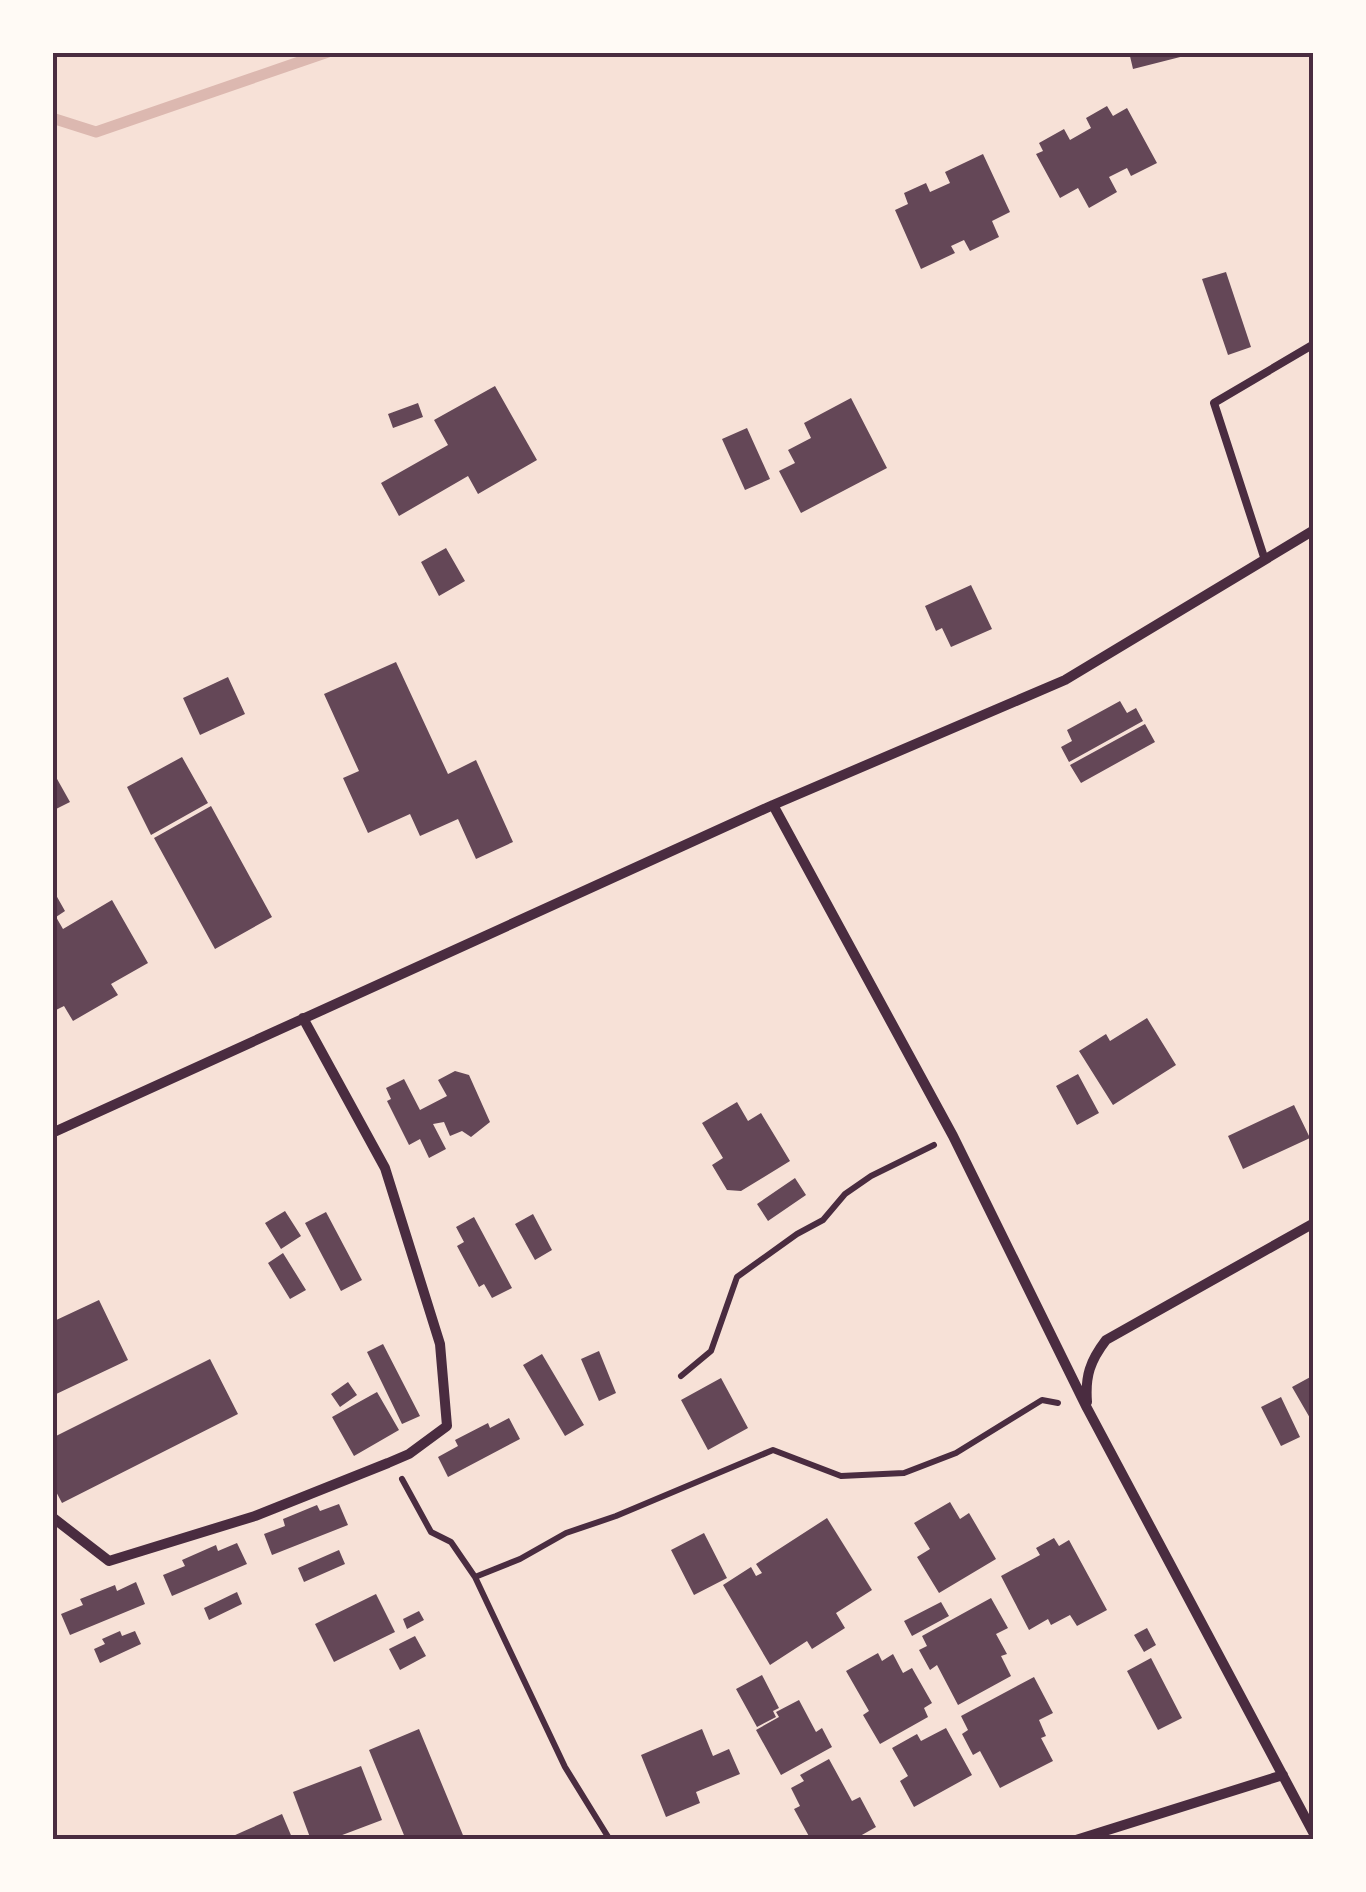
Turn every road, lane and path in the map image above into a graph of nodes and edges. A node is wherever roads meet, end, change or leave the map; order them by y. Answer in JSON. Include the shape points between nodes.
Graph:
{"nodes":[{"id":1,"x":1314,"y":344,"type":"edge"},
{"id":2,"x":1314,"y":530,"type":"edge"},
{"id":3,"x":1264,"y":558,"type":"junction"},
{"id":4,"x":774,"y":805,"type":"junction"},
{"id":5,"x":303,"y":1018,"type":"junction"},
{"id":6,"x":52,"y":1133,"type":"edge"},
{"id":7,"x":954,"y":1136,"type":"junction"},
{"id":8,"x":1314,"y":1222,"type":"edge"},
{"id":9,"x":681,"y":1376,"type":"dead end"},
{"id":10,"x":1087,"y":1408,"type":"junction"},
{"id":11,"x":388,"y":1463,"type":"junction"},
{"id":12,"x":52,"y":1517,"type":"edge"},
{"id":13,"x":475,"y":1577,"type":"junction"},
{"id":14,"x":1283,"y":1775,"type":"junction"},
{"id":15,"x":1314,"y":1834,"type":"edge"},
{"id":16,"x":610,"y":1840,"type":"edge"},
{"id":17,"x":1076,"y":1840,"type":"edge"}],
"edges":[{"from":1,"to":3,"type":"lane","via":[[1214,402]]},
{"from":2,"to":3,"type":"street"},
{"from":3,"to":4,"type":"street","via":[[1065,680]]},
{"from":4,"to":5,"type":"street"},
{"from":4,"to":7,"type":"street"},
{"from":5,"to":6,"type":"street"},
{"from":5,"to":11,"type":"street","via":[[386,1168],[440,1344],[448,1426]]},
{"from":7,"to":9,"type":"path","via":[[871,1176],[823,1220],[738,1277],[711,1352]]},
{"from":7,"to":10,"type":"street"},
{"from":8,"to":10,"type":"street","via":[[1106,1340],[1092,1358]]},
{"from":10,"to":13,"type":"path","via":[[1042,1400],[956,1453],[904,1473],[841,1476],[773,1450],[566,1532]]},
{"from":10,"to":14,"type":"street"},
{"from":11,"to":12,"type":"street","via":[[255,1516],[108,1561]]},
{"from":11,"to":13,"type":"path","via":[[431,1532],[452,1542]]},
{"from":13,"to":16,"type":"path","via":[[565,1767]]},
{"from":14,"to":15,"type":"street"},
{"from":14,"to":17,"type":"street"}]}
